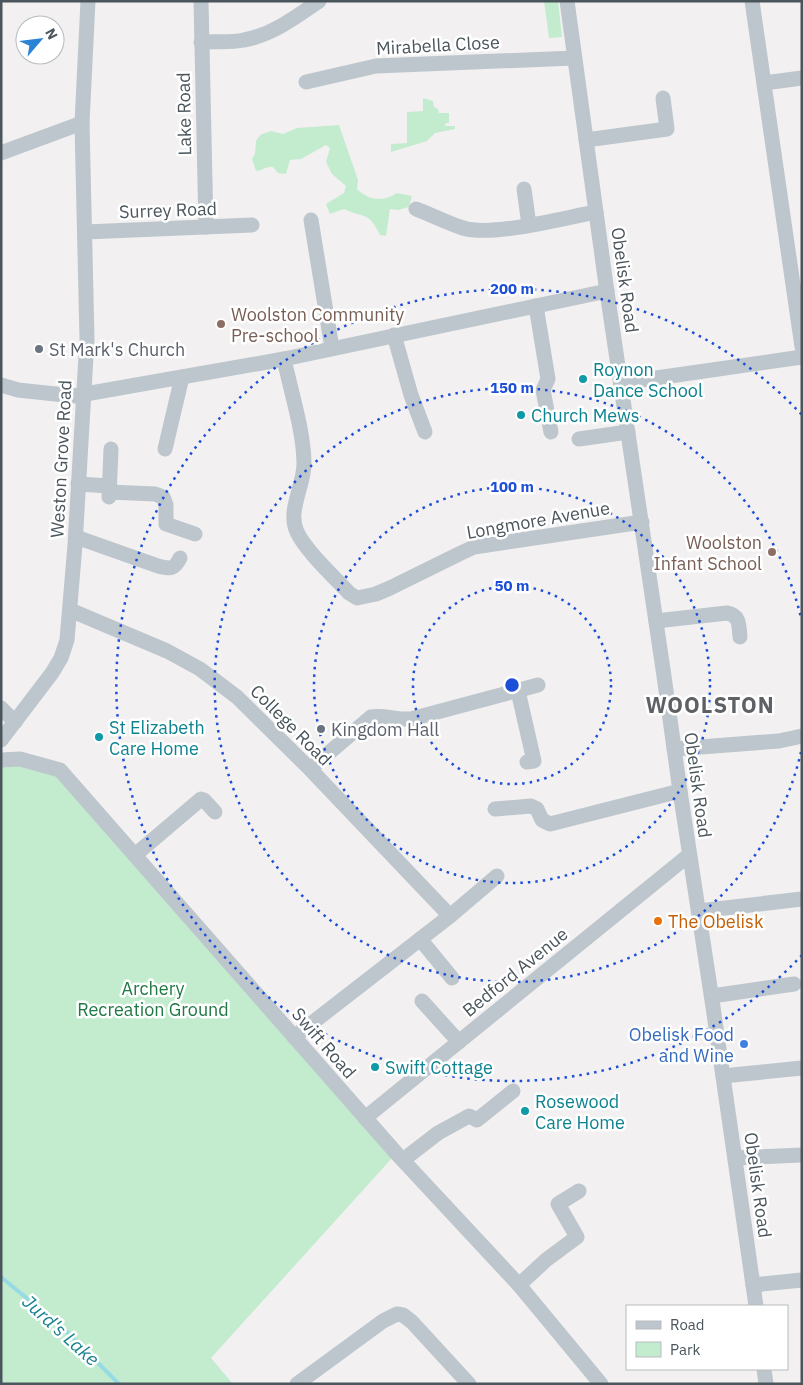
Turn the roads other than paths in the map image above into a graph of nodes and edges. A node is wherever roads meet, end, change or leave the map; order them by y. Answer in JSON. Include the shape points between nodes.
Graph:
{"nodes":[{"id":1,"x":88,"y":1,"type":"edge"},
{"id":2,"x":201,"y":1,"type":"edge"},
{"id":3,"x":319,"y":1,"type":"edge"},
{"id":4,"x":567,"y":1,"type":"edge"},
{"id":5,"x":752,"y":1,"type":"edge"},
{"id":6,"x":201,"y":42,"type":"junction"},
{"id":7,"x":574,"y":58,"type":"junction"},
{"id":8,"x":802,"y":78,"type":"edge"},
{"id":9,"x":306,"y":82,"type":"dead end"},
{"id":10,"x":764,"y":83,"type":"junction"},
{"id":11,"x":663,"y":98,"type":"dead end"},
{"id":12,"x":82,"y":123,"type":"junction"},
{"id":13,"x":586,"y":140,"type":"junction"},
{"id":14,"x":1,"y":153,"type":"edge"},
{"id":15,"x":524,"y":189,"type":"dead end"},
{"id":16,"x":416,"y":209,"type":"dead end"},
{"id":17,"x":596,"y":212,"type":"junction"},
{"id":18,"x":311,"y":220,"type":"dead end"},
{"id":19,"x":529,"y":224,"type":"junction"},
{"id":20,"x":252,"y":225,"type":"dead end"},
{"id":21,"x":206,"y":227,"type":"junction"},
{"id":22,"x":85,"y":232,"type":"junction"},
{"id":23,"x":607,"y":292,"type":"junction"},
{"id":24,"x":536,"y":306,"type":"junction"},
{"id":25,"x":394,"y":335,"type":"junction"},
{"id":26,"x":802,"y":347,"type":"edge"},
{"id":27,"x":332,"y":348,"type":"junction"},
{"id":28,"x":802,"y":357,"type":"edge"},
{"id":29,"x":284,"y":359,"type":"junction"},
{"id":30,"x":182,"y":377,"type":"junction"},
{"id":31,"x":621,"y":383,"type":"junction"},
{"id":32,"x":1,"y":384,"type":"edge"},
{"id":33,"x":84,"y":393,"type":"junction"},
{"id":34,"x":425,"y":432,"type":"dead end"},
{"id":35,"x":551,"y":432,"type":"dead end"},
{"id":36,"x":628,"y":432,"type":"junction"},
{"id":37,"x":579,"y":439,"type":"dead end"},
{"id":38,"x":111,"y":449,"type":"dead end"},
{"id":39,"x":165,"y":449,"type":"dead end"},
{"id":40,"x":78,"y":484,"type":"junction"},
{"id":41,"x":109,"y":492,"type":"junction"},
{"id":42,"x":642,"y":522,"type":"junction"},
{"id":43,"x":195,"y":534,"type":"dead end"},
{"id":44,"x":76,"y":537,"type":"junction"},
{"id":45,"x":180,"y":558,"type":"dead end"},
{"id":46,"x":70,"y":610,"type":"junction"},
{"id":47,"x":656,"y":621,"type":"junction"},
{"id":48,"x":740,"y":637,"type":"dead end"},
{"id":49,"x":538,"y":685,"type":"dead end"},
{"id":50,"x":518,"y":691,"type":"junction"},
{"id":51,"x":1,"y":708,"type":"edge"},
{"id":52,"x":14,"y":722,"type":"junction"},
{"id":53,"x":802,"y":736,"type":"edge"},
{"id":54,"x":1,"y":740,"type":"edge"},
{"id":55,"x":674,"y":748,"type":"junction"},
{"id":56,"x":1,"y":760,"type":"edge"},
{"id":57,"x":534,"y":760,"type":"dead end"},
{"id":58,"x":310,"y":769,"type":"junction"},
{"id":59,"x":680,"y":791,"type":"junction"},
{"id":60,"x":495,"y":809,"type":"dead end"},
{"id":61,"x":215,"y":812,"type":"dead end"},
{"id":62,"x":135,"y":855,"type":"junction"},
{"id":63,"x":689,"y":855,"type":"junction"},
{"id":64,"x":497,"y":876,"type":"dead end"},
{"id":65,"x":802,"y":899,"type":"edge"},
{"id":66,"x":698,"y":911,"type":"junction"},
{"id":67,"x":450,"y":916,"type":"junction"},
{"id":68,"x":420,"y":939,"type":"junction"},
{"id":69,"x":452,"y":978,"type":"dead end"},
{"id":70,"x":794,"y":984,"type":"dead end"},
{"id":71,"x":712,"y":996,"type":"junction"},
{"id":72,"x":422,"y":1001,"type":"dead end"},
{"id":73,"x":294,"y":1038,"type":"junction"},
{"id":74,"x":459,"y":1042,"type":"junction"},
{"id":75,"x":802,"y":1068,"type":"edge"},
{"id":76,"x":723,"y":1076,"type":"junction"},
{"id":77,"x":513,"y":1091,"type":"dead end"},
{"id":78,"x":365,"y":1118,"type":"junction"},
{"id":79,"x":802,"y":1155,"type":"edge"},
{"id":80,"x":736,"y":1158,"type":"junction"},
{"id":81,"x":403,"y":1160,"type":"junction"},
{"id":82,"x":579,"y":1191,"type":"dead end"},
{"id":83,"x":802,"y":1280,"type":"edge"},
{"id":84,"x":518,"y":1284,"type":"junction"},
{"id":85,"x":802,"y":1289,"type":"edge"},
{"id":86,"x":754,"y":1294,"type":"edge"},
{"id":87,"x":764,"y":1370,"type":"edge"},
{"id":88,"x":297,"y":1384,"type":"edge"},
{"id":89,"x":469,"y":1384,"type":"edge"},
{"id":90,"x":602,"y":1384,"type":"edge"},
{"id":91,"x":766,"y":1384,"type":"edge"}],
"edges":[{"from":1,"to":12,"type":"street","name":"Weston Grove Road"},
{"from":2,"to":6,"type":"street","name":"Lake Road"},
{"from":3,"to":6,"type":"street","via":[[262,35],[243,40]]},
{"from":4,"to":7,"type":"street","name":"Obelisk Road"},
{"from":5,"to":10,"type":"street"},
{"from":6,"to":21,"type":"street","name":"Lake Road"},
{"from":7,"to":9,"type":"street","name":"Mirabella Close","via":[[376,66]]},
{"from":7,"to":13,"type":"street","name":"Obelisk Road"},
{"from":8,"to":10,"type":"street"},
{"from":10,"to":26,"type":"street"},
{"from":11,"to":13,"type":"street","via":[[667,129]]},
{"from":12,"to":14,"type":"street"},
{"from":12,"to":22,"type":"street","name":"Weston Grove Road"},
{"from":13,"to":17,"type":"street","name":"Obelisk Road"},
{"from":15,"to":19,"type":"street"},
{"from":16,"to":19,"type":"street","via":[[464,228],[485,230]]},
{"from":17,"to":19,"type":"street"},
{"from":17,"to":23,"type":"street","name":"Obelisk Road"},
{"from":18,"to":27,"type":"street"},
{"from":20,"to":21,"type":"street","name":"Surrey Road"},
{"from":21,"to":22,"type":"street","name":"Surrey Road"},
{"from":22,"to":33,"type":"street","name":"Weston Grove Road","via":[[87,339]]},
{"from":23,"to":24,"type":"street"},
{"from":23,"to":31,"type":"street","name":"Obelisk Road"},
{"from":24,"to":25,"type":"street"},
{"from":24,"to":35,"type":"street","via":[[548,378],[543,390]]},
{"from":25,"to":27,"type":"street"},
{"from":25,"to":34,"type":"street"},
{"from":27,"to":29,"type":"street"},
{"from":28,"to":31,"type":"street"},
{"from":29,"to":30,"type":"street"},
{"from":29,"to":42,"type":"street","name":"Longmore Avenue","via":[[304,454],[304,475],[294,517],[297,531],[304,543],[357,598],[383,591],[474,548]]},
{"from":30,"to":33,"type":"street"},
{"from":30,"to":39,"type":"street"},
{"from":31,"to":36,"type":"street","name":"Obelisk Road"},
{"from":32,"to":33,"type":"street","via":[[49,394],[74,396]]},
{"from":33,"to":40,"type":"street","name":"Weston Grove Road"},
{"from":36,"to":37,"type":"street"},
{"from":36,"to":42,"type":"street","name":"Obelisk Road"},
{"from":38,"to":41,"type":"street"},
{"from":40,"to":41,"type":"street"},
{"from":40,"to":44,"type":"street","name":"Weston Grove Road"},
{"from":41,"to":43,"type":"street","via":[[163,497],[166,524]]},
{"from":42,"to":47,"type":"street","name":"Obelisk Road"},
{"from":44,"to":45,"type":"street","via":[[171,569],[176,567]]},
{"from":44,"to":46,"type":"street","name":"Weston Grove Road"},
{"from":46,"to":52,"type":"street","name":"Weston Grove Road","via":[[67,640],[61,658]]},
{"from":46,"to":58,"type":"street","name":"College Road","via":[[167,651],[200,669],[238,697]]},
{"from":47,"to":48,"type":"street","via":[[733,614],[738,618]]},
{"from":47,"to":55,"type":"street","name":"Obelisk Road"},
{"from":49,"to":50,"type":"street"},
{"from":50,"to":57,"type":"street"},
{"from":50,"to":58,"type":"street","via":[[411,719],[371,717]]},
{"from":51,"to":52,"type":"street"},
{"from":52,"to":54,"type":"street","name":"Weston Grove Road"},
{"from":53,"to":55,"type":"street","via":[[779,741]]},
{"from":55,"to":59,"type":"street","name":"Obelisk Road"},
{"from":56,"to":62,"type":"street","name":"Swift Road","via":[[20,759],[60,770]]},
{"from":58,"to":67,"type":"street","name":"College Road"},
{"from":59,"to":60,"type":"street","via":[[550,824],[542,820],[537,809],[531,806]]},
{"from":59,"to":63,"type":"street","name":"Obelisk Road"},
{"from":61,"to":62,"type":"street","via":[[201,799]]},
{"from":62,"to":73,"type":"street","name":"Swift Road"},
{"from":63,"to":66,"type":"street","name":"Obelisk Road"},
{"from":63,"to":74,"type":"street","name":"Bedford Avenue"},
{"from":64,"to":67,"type":"street"},
{"from":65,"to":66,"type":"street"},
{"from":66,"to":71,"type":"street","name":"Obelisk Road"},
{"from":67,"to":68,"type":"street"},
{"from":68,"to":69,"type":"street"},
{"from":68,"to":73,"type":"street"},
{"from":70,"to":71,"type":"street"},
{"from":71,"to":76,"type":"street","name":"Obelisk Road"},
{"from":72,"to":74,"type":"street"},
{"from":73,"to":78,"type":"street","name":"Swift Road"},
{"from":74,"to":78,"type":"street","name":"Bedford Avenue"},
{"from":75,"to":76,"type":"street"},
{"from":76,"to":80,"type":"street","name":"Obelisk Road"},
{"from":77,"to":81,"type":"street","via":[[476,1120],[469,1116],[438,1133]]},
{"from":78,"to":81,"type":"street","name":"Swift Road"},
{"from":79,"to":80,"type":"street"},
{"from":80,"to":86,"type":"street","name":"Obelisk Road"},
{"from":81,"to":84,"type":"street","name":"Swift Road"},
{"from":82,"to":84,"type":"street","via":[[558,1204],[577,1237]]},
{"from":83,"to":86,"type":"street"},
{"from":84,"to":90,"type":"street","name":"Swift Road"},
{"from":85,"to":86,"type":"street"},
{"from":87,"to":91,"type":"street"},
{"from":88,"to":89,"type":"street","via":[[397,1314],[412,1322]]}]}
